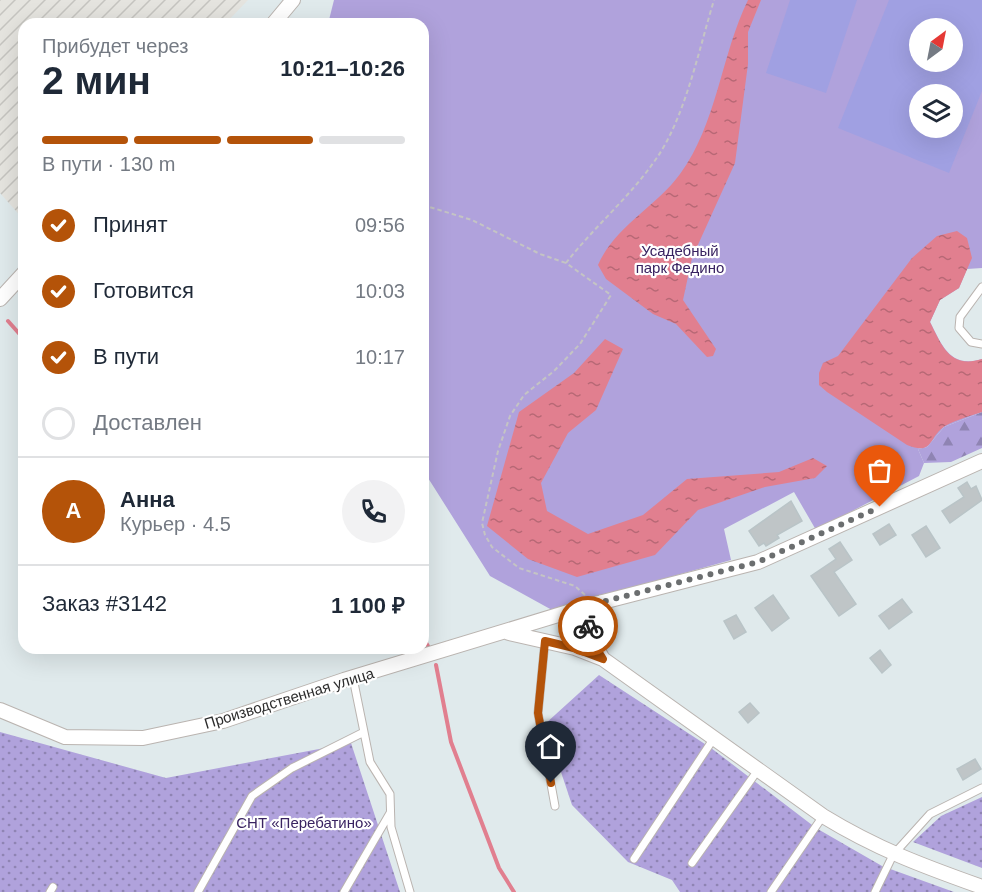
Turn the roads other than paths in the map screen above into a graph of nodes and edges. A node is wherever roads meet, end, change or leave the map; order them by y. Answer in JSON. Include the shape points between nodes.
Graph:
{"nodes":[{"id":1,"x":293,"y":0,"type":"edge"},
{"id":2,"x":278,"y":18,"type":"edge"},
{"id":3,"x":18,"y":280,"type":"edge"},
{"id":4,"x":982,"y":287,"type":"edge"},
{"id":5,"x":0,"y":299,"type":"edge"},
{"id":6,"x":982,"y":344,"type":"edge"},
{"id":7,"x":982,"y":460,"type":"edge"},
{"id":8,"x":597,"y":603,"type":"junction"},
{"id":9,"x":507,"y":633,"type":"junction"},
{"id":10,"x":545,"y":641,"type":"junction"},
{"id":11,"x":603,"y":659,"type":"junction"},
{"id":12,"x":352,"y":678,"type":"junction"},
{"id":13,"x":0,"y":710,"type":"edge"},
{"id":14,"x":364,"y":732,"type":"junction"},
{"id":15,"x":714,"y":738,"type":"junction"},
{"id":16,"x":758,"y":770,"type":"junction"},
{"id":17,"x":982,"y":788,"type":"edge"},
{"id":18,"x":555,"y":806,"type":"dead end"},
{"id":19,"x":391,"y":811,"type":"junction"},
{"id":20,"x":823,"y":816,"type":"junction"},
{"id":21,"x":893,"y":855,"type":"junction"},
{"id":22,"x":634,"y":859,"type":"dead end"},
{"id":23,"x":692,"y":863,"type":"dead end"},
{"id":24,"x":982,"y":887,"type":"edge"},
{"id":25,"x":198,"y":892,"type":"edge"},
{"id":26,"x":344,"y":892,"type":"edge"},
{"id":27,"x":410,"y":892,"type":"edge"},
{"id":28,"x":771,"y":892,"type":"edge"},
{"id":29,"x":875,"y":892,"type":"edge"}],
"edges":[{"from":1,"to":2,"type":"street"},
{"from":3,"to":5,"type":"street"},
{"from":4,"to":6,"type":"lane","via":[[960,317],[959,328],[971,342]]},
{"from":7,"to":8,"type":"street","name":"Производственная улица","via":[[758,562]]},
{"from":8,"to":9,"type":"street","name":"Производственная улица"},
{"from":8,"to":11,"type":"street","via":[[588,624],[590,638]]},
{"from":9,"to":10,"type":"street"},
{"from":9,"to":12,"type":"street","name":"Производственная улица"},
{"from":10,"to":11,"type":"street"},
{"from":10,"to":18,"type":"lane","via":[[538,713]]},
{"from":11,"to":15,"type":"street"},
{"from":12,"to":13,"type":"street","name":"Производственная улица","via":[[223,721],[143,738],[65,737]]},
{"from":12,"to":14,"type":"lane"},
{"from":14,"to":19,"type":"lane","via":[[370,762],[390,794]]},
{"from":14,"to":25,"type":"lane","via":[[292,768],[252,796]]},
{"from":15,"to":16,"type":"street"},
{"from":15,"to":22,"type":"lane"},
{"from":16,"to":20,"type":"street"},
{"from":16,"to":23,"type":"lane"},
{"from":17,"to":21,"type":"lane","via":[[930,814]]},
{"from":19,"to":26,"type":"lane"},
{"from":19,"to":27,"type":"lane","via":[[391,827]]},
{"from":20,"to":21,"type":"street"},
{"from":20,"to":28,"type":"lane"},
{"from":21,"to":24,"type":"street"},
{"from":21,"to":29,"type":"lane"}]}
